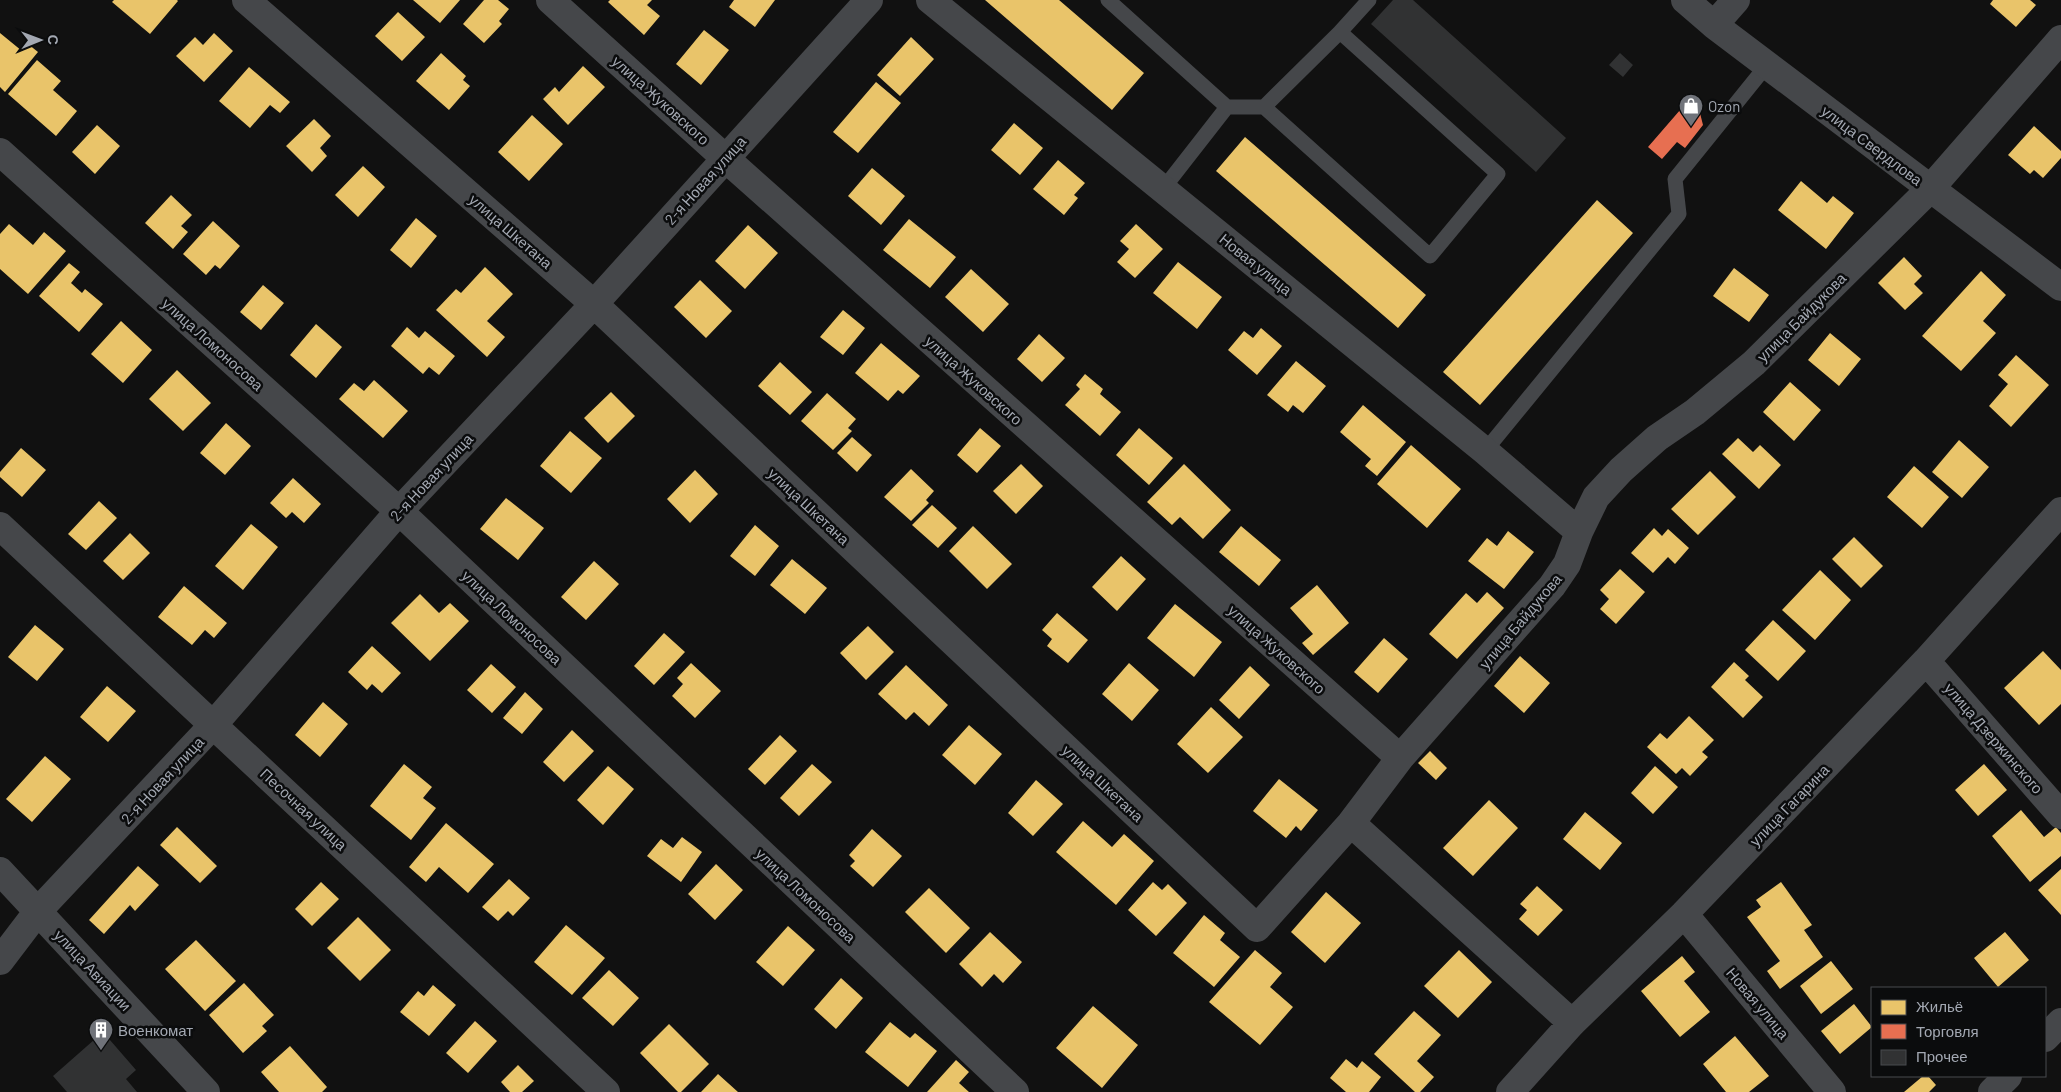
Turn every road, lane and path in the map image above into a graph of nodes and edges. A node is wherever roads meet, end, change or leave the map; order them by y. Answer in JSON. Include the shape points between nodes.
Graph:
{"nodes":[{"id":1,"x":246,"y":0,"type":"edge"},
{"id":2,"x":550,"y":0,"type":"edge"},
{"id":3,"x":869,"y":0,"type":"edge"},
{"id":4,"x":930,"y":0,"type":"edge"},
{"id":5,"x":1108,"y":0,"type":"edge"},
{"id":6,"x":1369,"y":0,"type":"edge"},
{"id":7,"x":1685,"y":0,"type":"edge"},
{"id":8,"x":1736,"y":0,"type":"edge"},
{"id":9,"x":1714,"y":25,"type":"junction"},
{"id":10,"x":1340,"y":32,"type":"junction"},
{"id":11,"x":2061,"y":39,"type":"edge"},
{"id":12,"x":1767,"y":65,"type":"junction"},
{"id":13,"x":1227,"y":107,"type":"junction"},
{"id":14,"x":1264,"y":107,"type":"junction"},
{"id":15,"x":0,"y":152,"type":"edge"},
{"id":16,"x":725,"y":158,"type":"junction"},
{"id":17,"x":1163,"y":189,"type":"junction"},
{"id":18,"x":1930,"y":189,"type":"junction"},
{"id":19,"x":2061,"y":287,"type":"edge"},
{"id":20,"x":594,"y":304,"type":"junction"},
{"id":21,"x":1485,"y":451,"type":"junction"},
{"id":22,"x":399,"y":511,"type":"junction"},
{"id":23,"x":2061,"y":511,"type":"edge"},
{"id":24,"x":0,"y":526,"type":"edge"},
{"id":25,"x":1579,"y":532,"type":"junction"},
{"id":26,"x":1926,"y":661,"type":"junction"},
{"id":27,"x":214,"y":724,"type":"junction"},
{"id":28,"x":1400,"y":758,"type":"junction"},
{"id":29,"x":2061,"y":815,"type":"edge"},
{"id":30,"x":1351,"y":823,"type":"junction"},
{"id":31,"x":0,"y":871,"type":"edge"},
{"id":32,"x":38,"y":911,"type":"junction"},
{"id":33,"x":1684,"y":914,"type":"junction"},
{"id":34,"x":0,"y":961,"type":"edge"},
{"id":35,"x":2061,"y":1022,"type":"edge"},
{"id":36,"x":1572,"y":1023,"type":"junction"},
{"id":37,"x":2046,"y":1037,"type":"edge"},
{"id":38,"x":2007,"y":1077,"type":"edge"},
{"id":39,"x":206,"y":1092,"type":"edge"},
{"id":40,"x":606,"y":1092,"type":"edge"},
{"id":41,"x":1015,"y":1092,"type":"edge"},
{"id":42,"x":1510,"y":1092,"type":"edge"},
{"id":43,"x":1832,"y":1092,"type":"edge"},
{"id":44,"x":1992,"y":1092,"type":"edge"}],
"edges":[{"from":1,"to":20,"type":"street","name":"улица Шкетана"},
{"from":2,"to":16,"type":"street","name":"улица Жуковского"},
{"from":3,"to":16,"type":"street","name":"2-я Новая улица"},
{"from":4,"to":17,"type":"street","name":"Новая улица"},
{"from":5,"to":13,"type":"lane"},
{"from":6,"to":10,"type":"lane"},
{"from":7,"to":9,"type":"street","name":"улица Свердлова"},
{"from":8,"to":9,"type":"street"},
{"from":9,"to":12,"type":"street","name":"улица Свердлова"},
{"from":10,"to":14,"type":"lane"},
{"from":10,"to":14,"type":"lane","via":[[1498,174],[1430,256]]},
{"from":11,"to":18,"type":"street","name":"улица Байдукова"},
{"from":12,"to":18,"type":"street","name":"улица Свердлова"},
{"from":12,"to":21,"type":"lane","via":[[1675,179],[1679,214]]},
{"from":13,"to":14,"type":"lane"},
{"from":13,"to":17,"type":"lane"},
{"from":15,"to":22,"type":"street","name":"улица Ломоносова"},
{"from":16,"to":20,"type":"street","name":"2-я Новая улица"},
{"from":16,"to":28,"type":"street","name":"улица Жуковского"},
{"from":17,"to":21,"type":"street","name":"Новая улица"},
{"from":18,"to":19,"type":"street","name":"улица Свердлова"},
{"from":18,"to":25,"type":"street","name":"улица Байдукова","via":[[1754,363],[1621,470],[1596,497]]},
{"from":20,"to":22,"type":"street","name":"2-я Новая улица"},
{"from":20,"to":30,"type":"street","name":"улица Шкетана","via":[[1257,928]]},
{"from":21,"to":25,"type":"street","name":"Новая улица"},
{"from":22,"to":27,"type":"street","name":"2-я Новая улица"},
{"from":22,"to":41,"type":"street","name":"улица Ломоносова"},
{"from":23,"to":26,"type":"street","name":"улица Гагарина"},
{"from":24,"to":27,"type":"street","name":"Песочная улица"},
{"from":25,"to":28,"type":"street","name":"улица Байдукова","via":[[1567,564],[1552,586]]},
{"from":26,"to":29,"type":"street","name":"улица Дзержинского"},
{"from":26,"to":33,"type":"street","name":"улица Гагарина"},
{"from":27,"to":32,"type":"street","name":"2-я Новая улица"},
{"from":27,"to":40,"type":"street","name":"Песочная улица"},
{"from":28,"to":30,"type":"street","name":"улица Байдукова"},
{"from":30,"to":36,"type":"street"},
{"from":31,"to":32,"type":"street","name":"улица Авиации"},
{"from":32,"to":34,"type":"street","name":"2-я Новая улица"},
{"from":32,"to":39,"type":"street","name":"улица Авиации"},
{"from":33,"to":36,"type":"street","name":"улица Гагарина"},
{"from":33,"to":43,"type":"street","name":"Новая улица"},
{"from":35,"to":37,"type":"street"},
{"from":36,"to":42,"type":"street","name":"улица Гагарина"},
{"from":38,"to":44,"type":"street"}]}
